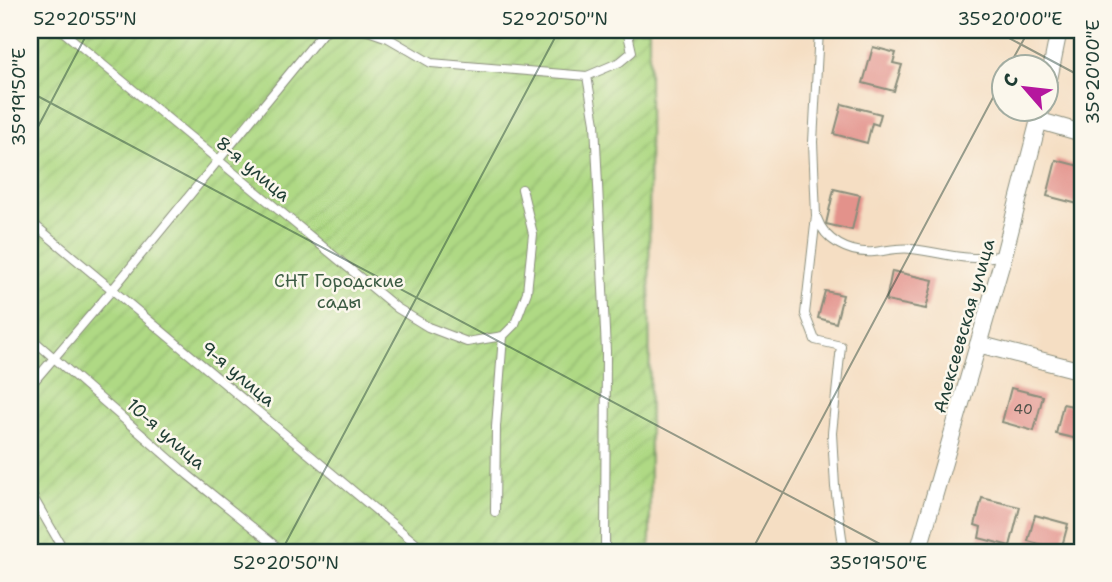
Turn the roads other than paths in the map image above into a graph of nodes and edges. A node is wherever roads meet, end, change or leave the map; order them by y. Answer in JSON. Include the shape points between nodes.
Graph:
{"nodes":[{"id":1,"x":61,"y":30,"type":"edge"},
{"id":2,"x":329,"y":30,"type":"edge"},
{"id":3,"x":365,"y":30,"type":"edge"},
{"id":4,"x":627,"y":30,"type":"edge"},
{"id":5,"x":819,"y":30,"type":"edge"},
{"id":6,"x":1059,"y":30,"type":"edge"},
{"id":7,"x":318,"y":33,"type":"edge"},
{"id":8,"x":1054,"y":52,"type":"edge"},
{"id":9,"x":587,"y":76,"type":"junction"},
{"id":10,"x":1039,"y":122,"type":"edge"},
{"id":11,"x":1058,"y":122,"type":"edge"},
{"id":12,"x":1082,"y":132,"type":"edge"},
{"id":13,"x":218,"y":161,"type":"junction"},
{"id":14,"x":522,"y":189,"type":"dead end"},
{"id":15,"x":816,"y":216,"type":"junction"},
{"id":16,"x":30,"y":221,"type":"edge"},
{"id":17,"x":1004,"y":255,"type":"junction"},
{"id":18,"x":112,"y":290,"type":"junction"},
{"id":19,"x":503,"y":336,"type":"junction"},
{"id":20,"x":30,"y":337,"type":"edge"},
{"id":21,"x":978,"y":344,"type":"junction"},
{"id":22,"x":55,"y":358,"type":"junction"},
{"id":23,"x":1082,"y":371,"type":"edge"},
{"id":24,"x":30,"y":386,"type":"edge"},
{"id":25,"x":30,"y":492,"type":"edge"},
{"id":26,"x":495,"y":512,"type":"dead end"},
{"id":27,"x":65,"y":552,"type":"edge"},
{"id":28,"x":283,"y":552,"type":"edge"},
{"id":29,"x":426,"y":552,"type":"edge"},
{"id":30,"x":605,"y":552,"type":"edge"},
{"id":31,"x":844,"y":552,"type":"edge"},
{"id":32,"x":918,"y":552,"type":"edge"}],
"edges":[{"from":1,"to":13,"type":"lane","name":"8-я улица"},
{"from":2,"to":7,"type":"lane"},
{"from":3,"to":9,"type":"lane","via":[[430,63]]},
{"from":4,"to":9,"type":"lane","via":[[632,52]]},
{"from":5,"to":15,"type":"lane","via":[[813,142]]},
{"from":6,"to":8,"type":"street"},
{"from":7,"to":13,"type":"lane"},
{"from":9,"to":30,"type":"lane","via":[[595,123],[606,351]]},
{"from":10,"to":17,"type":"street","name":"Алексеевская улица"},
{"from":11,"to":12,"type":"street"},
{"from":13,"to":18,"type":"lane"},
{"from":13,"to":19,"type":"lane","name":"8-я улица","via":[[397,308],[428,327],[467,342]]},
{"from":14,"to":19,"type":"lane","via":[[533,234],[527,292],[515,324]]},
{"from":15,"to":17,"type":"lane","via":[[829,239],[855,250],[912,249],[985,259]]},
{"from":15,"to":31,"type":"lane","via":[[805,314],[815,341],[841,346],[832,433]]},
{"from":16,"to":18,"type":"lane","name":"9-я улица"},
{"from":17,"to":21,"type":"street","name":"Алексеевская улица"},
{"from":18,"to":22,"type":"lane"},
{"from":18,"to":29,"type":"lane","name":"9-я улица"},
{"from":19,"to":26,"type":"lane"},
{"from":20,"to":22,"type":"lane","name":"10-я улица"},
{"from":21,"to":23,"type":"street"},
{"from":21,"to":32,"type":"street","name":"Алексеевская улица"},
{"from":22,"to":24,"type":"lane"},
{"from":22,"to":28,"type":"lane","name":"10-я улица"},
{"from":25,"to":27,"type":"lane"}]}
